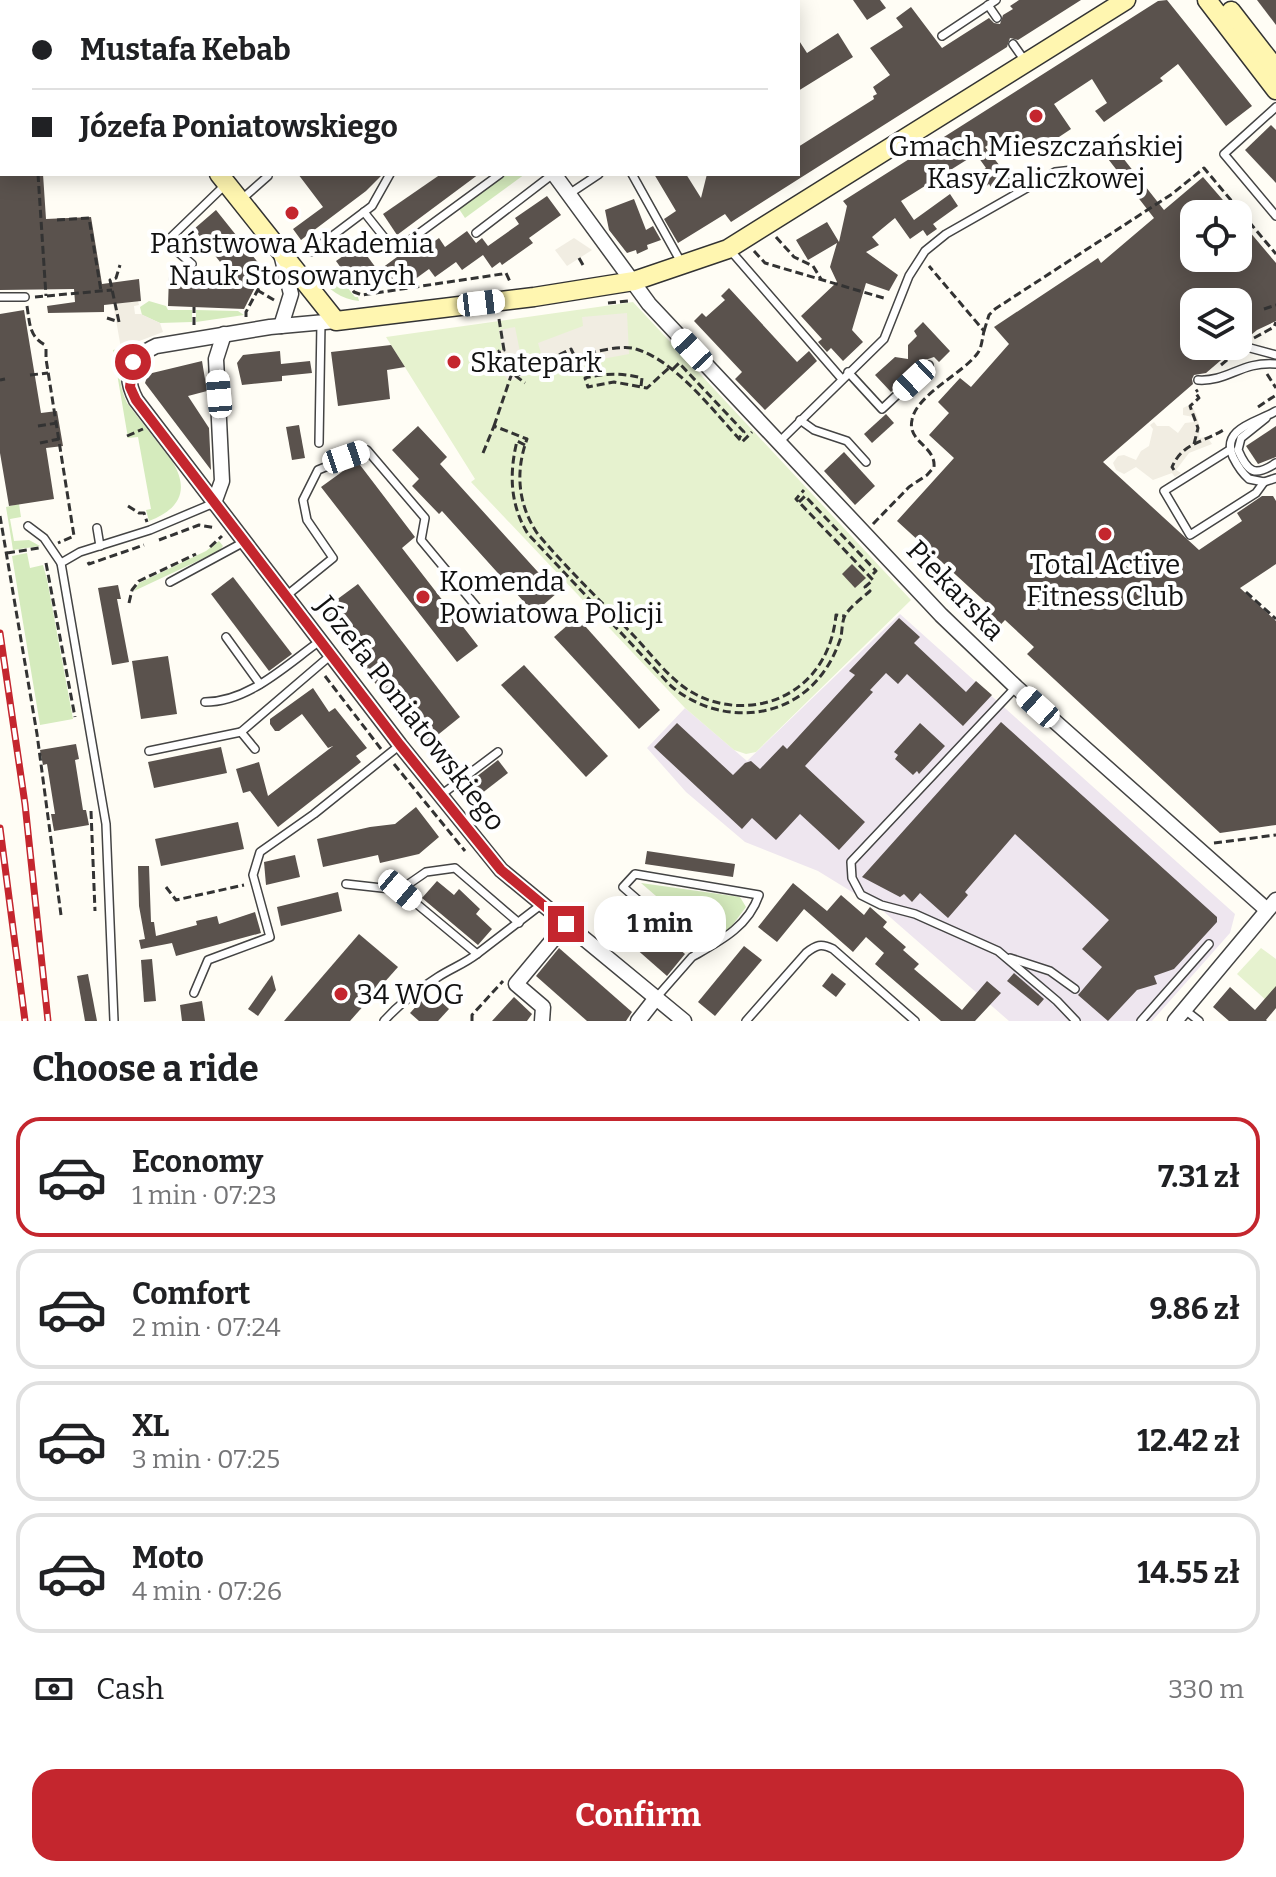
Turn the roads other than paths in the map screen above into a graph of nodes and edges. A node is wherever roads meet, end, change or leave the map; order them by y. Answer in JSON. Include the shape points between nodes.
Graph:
{"nodes":[{"id":1,"x":996,"y":0,"type":"edge"},
{"id":2,"x":1126,"y":0,"type":"edge"},
{"id":3,"x":1207,"y":0,"type":"edge"},
{"id":4,"x":1223,"y":0,"type":"edge"},
{"id":5,"x":988,"y":5,"type":"junction"},
{"id":6,"x":997,"y":18,"type":"dead end"},
{"id":7,"x":942,"y":36,"type":"dead end"},
{"id":8,"x":1013,"y":44,"type":"dead end"},
{"id":9,"x":1026,"y":63,"type":"junction"},
{"id":10,"x":1276,"y":69,"type":"edge"},
{"id":11,"x":1276,"y":90,"type":"edge"},
{"id":12,"x":1276,"y":107,"type":"edge"},
{"id":13,"x":1073,"y":170,"type":"dead end"},
{"id":14,"x":268,"y":176,"type":"edge"},
{"id":15,"x":389,"y":176,"type":"edge"},
{"id":16,"x":497,"y":176,"type":"edge"},
{"id":17,"x":550,"y":176,"type":"edge"},
{"id":18,"x":555,"y":176,"type":"edge"},
{"id":19,"x":596,"y":176,"type":"edge"},
{"id":20,"x":633,"y":176,"type":"edge"},
{"id":21,"x":221,"y":178,"type":"edge"},
{"id":22,"x":569,"y":194,"type":"junction"},
{"id":23,"x":240,"y":201,"type":"junction"},
{"id":24,"x":364,"y":212,"type":"junction"},
{"id":25,"x":1276,"y":216,"type":"edge"},
{"id":26,"x":476,"y":233,"type":"dead end"},
{"id":27,"x":728,"y":249,"type":"junction"},
{"id":28,"x":311,"y":252,"type":"dead end"},
{"id":29,"x":276,"y":260,"type":"junction"},
{"id":30,"x":192,"y":264,"type":"dead end"},
{"id":31,"x":683,"y":266,"type":"junction"},
{"id":32,"x":634,"y":281,"type":"junction"},
{"id":33,"x":0,"y":297,"type":"edge"},
{"id":34,"x":25,"y":297,"type":"road end"},
{"id":35,"x":329,"y":321,"type":"junction"},
{"id":36,"x":281,"y":326,"type":"junction"},
{"id":37,"x":224,"y":334,"type":"junction"},
{"id":38,"x":1252,"y":347,"type":"edge"},
{"id":39,"x":1276,"y":355,"type":"edge"},
{"id":40,"x":1276,"y":364,"type":"edge"},
{"id":41,"x":929,"y":365,"type":"dead end"},
{"id":42,"x":844,"y":375,"type":"junction"},
{"id":43,"x":1198,"y":380,"type":"dead end"},
{"id":44,"x":1276,"y":411,"type":"edge"},
{"id":45,"x":1267,"y":416,"type":"junction"},
{"id":46,"x":800,"y":420,"type":"junction"},
{"id":47,"x":779,"y":442,"type":"junction"},
{"id":48,"x":319,"y":443,"type":"dead end"},
{"id":49,"x":1231,"y":449,"type":"junction"},
{"id":50,"x":866,"y":462,"type":"dead end"},
{"id":51,"x":1276,"y":463,"type":"edge"},
{"id":52,"x":1276,"y":478,"type":"edge"},
{"id":53,"x":1264,"y":482,"type":"junction"},
{"id":54,"x":214,"y":503,"type":"junction"},
{"id":55,"x":28,"y":526,"type":"dead end"},
{"id":56,"x":97,"y":528,"type":"dead end"},
{"id":57,"x":238,"y":545,"type":"junction"},
{"id":58,"x":100,"y":546,"type":"junction"},
{"id":59,"x":61,"y":563,"type":"junction"},
{"id":60,"x":170,"y":582,"type":"dead end"},
{"id":61,"x":286,"y":596,"type":"junction"},
{"id":62,"x":485,"y":617,"type":"dead end"},
{"id":63,"x":226,"y":637,"type":"dead end"},
{"id":64,"x":320,"y":641,"type":"junction"},
{"id":65,"x":331,"y":655,"type":"junction"},
{"id":66,"x":260,"y":684,"type":"junction"},
{"id":67,"x":1016,"y":687,"type":"junction"},
{"id":68,"x":205,"y":702,"type":"dead end"},
{"id":69,"x":241,"y":732,"type":"junction"},
{"id":70,"x":400,"y":745,"type":"junction"},
{"id":71,"x":255,"y":749,"type":"dead end"},
{"id":72,"x":149,"y":751,"type":"dead end"},
{"id":73,"x":498,"y":752,"type":"dead end"},
{"id":74,"x":441,"y":795,"type":"junction"},
{"id":75,"x":346,"y":884,"type":"dead end"},
{"id":76,"x":400,"y":890,"type":"junction"},
{"id":77,"x":542,"y":904,"type":"junction"},
{"id":78,"x":1273,"y":904,"type":"edge"},
{"id":79,"x":519,"y":923,"type":"junction"},
{"id":80,"x":566,"y":924,"type":"junction"},
{"id":81,"x":1209,"y":944,"type":"dead end"},
{"id":82,"x":699,"y":953,"type":"junction"},
{"id":83,"x":477,"y":954,"type":"junction"},
{"id":84,"x":1004,"y":956,"type":"junction"},
{"id":85,"x":1075,"y":989,"type":"dead end"},
{"id":86,"x":194,"y":993,"type":"dead end"},
{"id":87,"x":656,"y":998,"type":"junction"},
{"id":88,"x":1180,"y":1015,"type":"edge"},
{"id":89,"x":114,"y":1021,"type":"edge"},
{"id":90,"x":384,"y":1021,"type":"edge"},
{"id":91,"x":542,"y":1021,"type":"edge"},
{"id":92,"x":638,"y":1021,"type":"edge"},
{"id":93,"x":684,"y":1021,"type":"edge"},
{"id":94,"x":746,"y":1021,"type":"edge"},
{"id":95,"x":915,"y":1021,"type":"edge"},
{"id":96,"x":1076,"y":1021,"type":"edge"},
{"id":97,"x":1141,"y":1021,"type":"edge"},
{"id":98,"x":1199,"y":1021,"type":"edge"}],
"edges":[{"from":1,"to":5,"type":"lane"},
{"from":2,"to":9,"type":"main road"},
{"from":3,"to":11,"type":"main road"},
{"from":4,"to":10,"type":"main road"},
{"from":5,"to":6,"type":"lane"},
{"from":5,"to":7,"type":"lane"},
{"from":8,"to":9,"type":"lane"},
{"from":9,"to":27,"type":"main road"},
{"from":12,"to":25,"type":"lane","via":[[1224,154]]},
{"from":13,"to":42,"type":"lane","via":[[1055,172],[946,234],[922,257],[884,339]]},
{"from":14,"to":23,"type":"lane"},
{"from":15,"to":24,"type":"lane"},
{"from":16,"to":24,"type":"lane","via":[[395,251]]},
{"from":17,"to":26,"type":"lane"},
{"from":18,"to":22,"type":"street","name":"Piekarska"},
{"from":19,"to":22,"type":"lane"},
{"from":20,"to":31,"type":"lane"},
{"from":21,"to":23,"type":"main road"},
{"from":21,"to":30,"type":"lane","via":[[166,242]]},
{"from":22,"to":32,"type":"street","name":"Piekarska"},
{"from":23,"to":29,"type":"main road"},
{"from":24,"to":28,"type":"lane"},
{"from":27,"to":31,"type":"main road"},
{"from":27,"to":42,"type":"lane"},
{"from":29,"to":35,"type":"main road"},
{"from":29,"to":36,"type":"street","via":[[291,294]]},
{"from":31,"to":32,"type":"main road"},
{"from":32,"to":35,"type":"main road"},
{"from":32,"to":47,"type":"street","name":"Piekarska","via":[[649,304]]},
{"from":33,"to":34,"type":"lane"},
{"from":35,"to":36,"type":"street"},
{"from":35,"to":48,"type":"lane"},
{"from":36,"to":37,"type":"street"},
{"from":37,"to":54,"type":"street","via":[[216,359],[222,481]]},
{"from":37,"to":54,"type":"street","name":"Józefa Poniatowskiego","via":[[156,346],[141,353],[129,375],[136,400]]},
{"from":38,"to":39,"type":"lane"},
{"from":40,"to":43,"type":"lane","via":[[1253,364],[1222,378]]},
{"from":41,"to":42,"type":"lane","via":[[882,409]]},
{"from":42,"to":46,"type":"lane"},
{"from":44,"to":45,"type":"lane"},
{"from":45,"to":49,"type":"lane","via":[[1235,432]]},
{"from":45,"to":51,"type":"lane","via":[[1241,438],[1238,450],[1255,472]]},
{"from":46,"to":47,"type":"lane"},
{"from":46,"to":50,"type":"lane","via":[[847,441]]},
{"from":47,"to":67,"type":"street","name":"Piekarska"},
{"from":49,"to":53,"type":"lane","via":[[1244,474]]},
{"from":49,"to":53,"type":"lane","via":[[1164,491],[1190,535],[1256,493]]},
{"from":52,"to":53,"type":"lane"},
{"from":54,"to":57,"type":"street","name":"Józefa Poniatowskiego"},
{"from":54,"to":58,"type":"lane"},
{"from":55,"to":59,"type":"lane"},
{"from":56,"to":58,"type":"lane"},
{"from":57,"to":60,"type":"lane"},
{"from":57,"to":61,"type":"street","name":"Józefa Poniatowskiego"},
{"from":58,"to":59,"type":"lane"},
{"from":59,"to":89,"type":"lane","via":[[106,824]]},
{"from":61,"to":62,"type":"lane","via":[[333,558],[307,520],[303,500],[318,470],[367,450],[425,518],[421,540]]},
{"from":61,"to":64,"type":"street","name":"Józefa Poniatowskiego"},
{"from":63,"to":66,"type":"lane"},
{"from":64,"to":65,"type":"street","name":"Józefa Poniatowskiego"},
{"from":64,"to":66,"type":"lane"},
{"from":65,"to":69,"type":"lane"},
{"from":65,"to":70,"type":"street","name":"Józefa Poniatowskiego"},
{"from":66,"to":68,"type":"lane","via":[[245,694]]},
{"from":67,"to":78,"type":"street","name":"Piekarska"},
{"from":67,"to":84,"type":"lane","via":[[851,862],[861,895]]},
{"from":69,"to":71,"type":"lane"},
{"from":69,"to":72,"type":"lane"},
{"from":70,"to":74,"type":"street","name":"Józefa Poniatowskiego"},
{"from":70,"to":86,"type":"lane","via":[[260,852],[253,875],[270,937],[208,960]]},
{"from":73,"to":74,"type":"lane"},
{"from":74,"to":77,"type":"street","name":"Józefa Poniatowskiego","via":[[501,870]]},
{"from":75,"to":76,"type":"lane"},
{"from":76,"to":79,"type":"lane","via":[[426,872],[455,868]]},
{"from":76,"to":83,"type":"lane"},
{"from":77,"to":79,"type":"lane"},
{"from":77,"to":80,"type":"street","name":"Józefa Poniatowskiego"},
{"from":78,"to":88,"type":"street"},
{"from":79,"to":83,"type":"lane"},
{"from":80,"to":87,"type":"street","name":"Józefa Poniatowskiego"},
{"from":80,"to":91,"type":"street","via":[[516,984],[543,1007]]},
{"from":81,"to":97,"type":"lane"},
{"from":82,"to":82,"type":"lane","via":[[741,926],[759,895],[635,874],[623,887]]},
{"from":82,"to":87,"type":"lane"},
{"from":83,"to":90,"type":"lane","via":[[395,1008]]},
{"from":84,"to":85,"type":"lane","via":[[1050,971]]},
{"from":84,"to":96,"type":"lane"},
{"from":87,"to":92,"type":"street"},
{"from":87,"to":93,"type":"street","name":"Józefa Poniatowskiego"},
{"from":88,"to":98,"type":"lane"},
{"from":94,"to":95,"type":"lane","via":[[817,945],[833,949]]}]}
